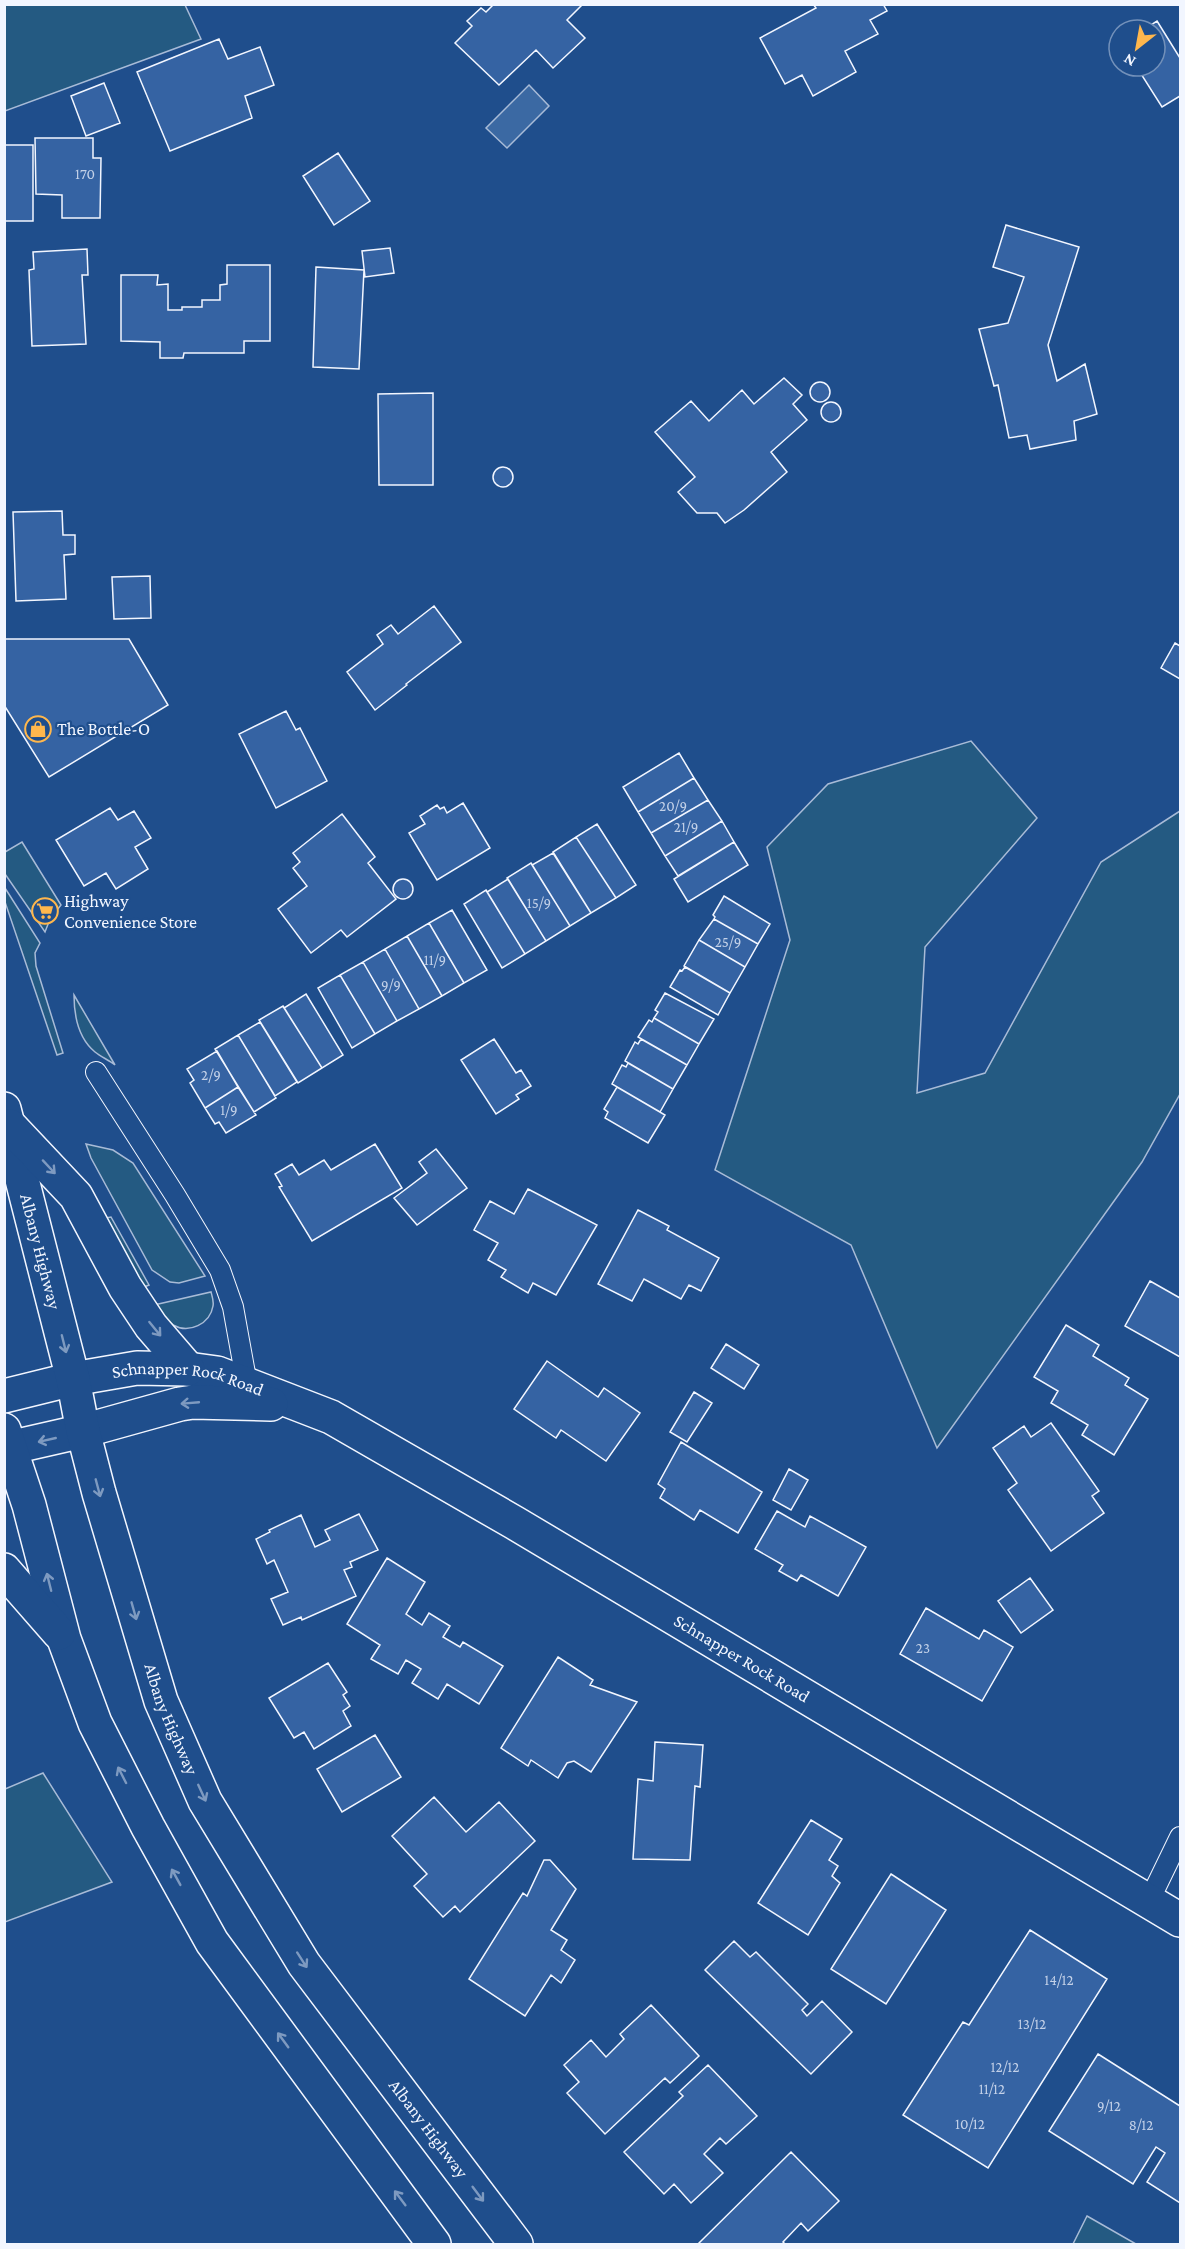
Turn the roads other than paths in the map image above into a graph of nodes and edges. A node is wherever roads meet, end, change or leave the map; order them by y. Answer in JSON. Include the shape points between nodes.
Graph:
{"nodes":[{"id":1,"x":96,"y":1072,"type":"dead end"},
{"id":2,"x":7,"y":1117,"type":"edge"},
{"id":3,"x":189,"y":1369,"type":"junction"},
{"id":4,"x":73,"y":1379,"type":"junction"},
{"id":5,"x":248,"y":1394,"type":"junction"},
{"id":6,"x":4,"y":1396,"type":"edge"},
{"id":7,"x":83,"y":1431,"type":"junction"},
{"id":8,"x":6,"y":1442,"type":"edge"},
{"id":9,"x":4,"y":1570,"type":"edge"},
{"id":10,"x":64,"y":1639,"type":"junction"},
{"id":11,"x":1180,"y":1837,"type":"edge"},
{"id":12,"x":1149,"y":1901,"type":"junction"},
{"id":13,"x":1180,"y":1920,"type":"edge"},
{"id":14,"x":435,"y":2244,"type":"edge"},
{"id":15,"x":516,"y":2244,"type":"edge"}],
"edges":[{"from":1,"to":5,"type":"lane","via":[[220,1270],[233,1307]]},
{"from":2,"to":3,"type":"main road","one_way":true,"via":[[76,1196],[125,1287],[151,1326]]},
{"from":2,"to":4,"type":"main road","name":"Albany Highway","one_way":true},
{"from":3,"to":4,"type":"main road","name":"Schnapper Rock Road","via":[[137,1368]]},
{"from":3,"to":5,"type":"main road","name":"Schnapper Rock Road","via":[[217,1374]]},
{"from":4,"to":6,"type":"main road","name":"Schnapper Rock Road"},
{"from":4,"to":7,"type":"main road","name":"Albany Highway"},
{"from":5,"to":7,"type":"main road","name":"Schnapper Rock Road","one_way":true,"via":[[171,1405]]},
{"from":5,"to":12,"type":"main road","name":"Schnapper Rock Road","via":[[300,1406],[367,1436]]},
{"from":7,"to":8,"type":"main road","name":"Schnapper Rock Road","one_way":true},
{"from":7,"to":15,"type":"main road","name":"Albany Highway","one_way":true,"via":[[161,1701],[205,1801],[304,1964]]},
{"from":10,"to":8,"type":"main road","one_way":true,"via":[[31,1512]]},
{"from":9,"to":10,"type":"main road"},
{"from":14,"to":10,"type":"main road","one_way":true,"via":[[212,1942],[95,1723]]},
{"from":11,"to":12,"type":"lane"},
{"from":12,"to":13,"type":"main road","name":"Schnapper Rock Road"}]}
